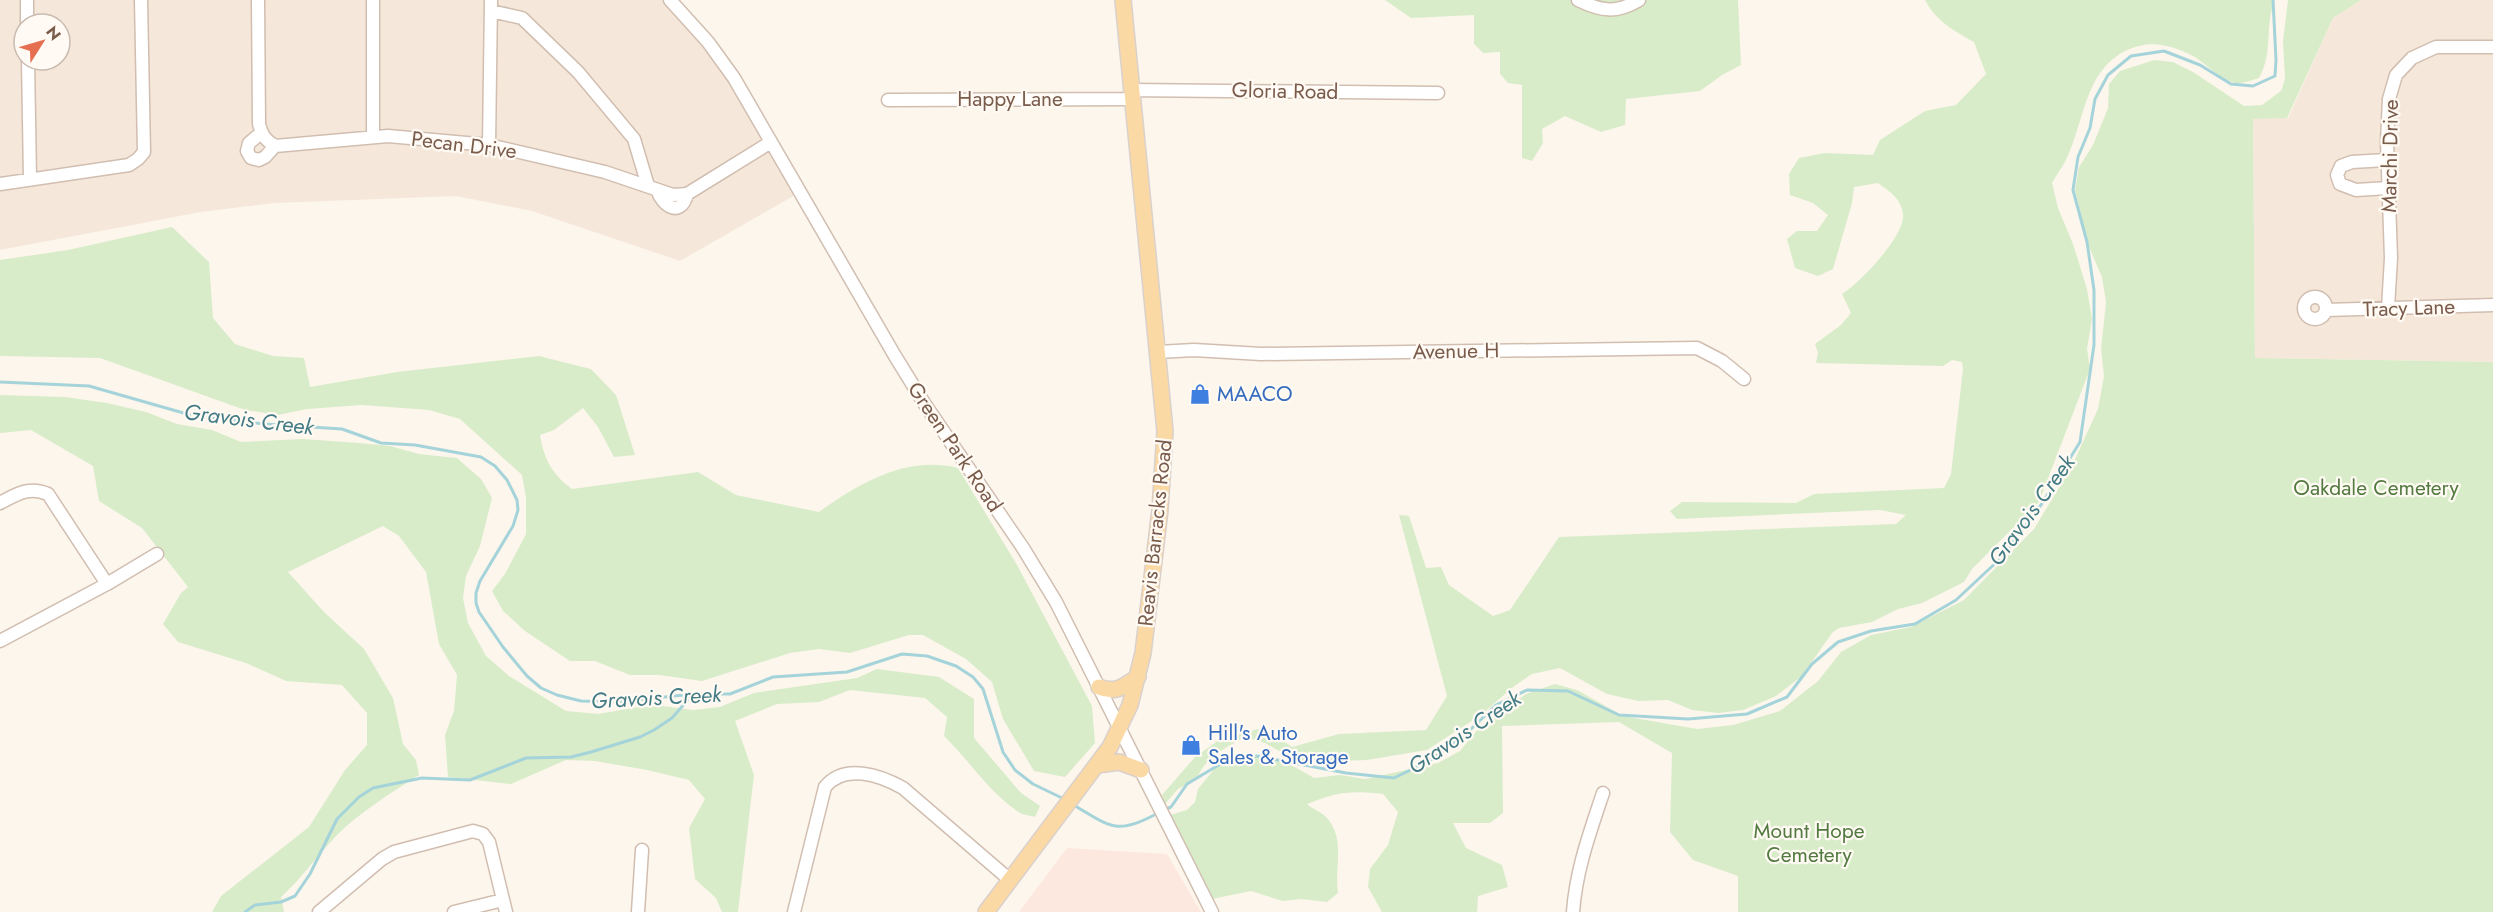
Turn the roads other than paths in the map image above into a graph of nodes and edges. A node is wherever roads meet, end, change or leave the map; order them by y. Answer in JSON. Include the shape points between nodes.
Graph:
{"nodes":[{"id":1,"x":141,"y":0,"type":"edge"},
{"id":2,"x":258,"y":0,"type":"edge"},
{"id":3,"x":374,"y":0,"type":"edge"},
{"id":4,"x":670,"y":0,"type":"edge"},
{"id":5,"x":1122,"y":0,"type":"edge"},
{"id":6,"x":1578,"y":0,"type":"edge"},
{"id":7,"x":1639,"y":0,"type":"edge"},
{"id":8,"x":491,"y":5,"type":"edge"},
{"id":9,"x":2493,"y":47,"type":"edge"},
{"id":10,"x":28,"y":72,"type":"edge"},
{"id":11,"x":1438,"y":93,"type":"dead end"},
{"id":12,"x":1132,"y":94,"type":"junction"},
{"id":13,"x":888,"y":100,"type":"dead end"},
{"id":14,"x":373,"y":136,"type":"junction"},
{"id":15,"x":771,"y":142,"type":"junction"},
{"id":16,"x":489,"y":145,"type":"junction"},
{"id":17,"x":2386,"y":160,"type":"junction"},
{"id":18,"x":30,"y":179,"type":"junction"},
{"id":19,"x":0,"y":184,"type":"edge"},
{"id":20,"x":653,"y":188,"type":"junction"},
{"id":21,"x":2388,"y":188,"type":"junction"},
{"id":22,"x":2493,"y":305,"type":"edge"},
{"id":23,"x":2388,"y":308,"type":"junction"},
{"id":24,"x":2326,"y":310,"type":"dead end"},
{"id":25,"x":1158,"y":352,"type":"junction"},
{"id":26,"x":1744,"y":379,"type":"dead end"},
{"id":27,"x":0,"y":503,"type":"edge"},
{"id":28,"x":157,"y":554,"type":"dead end"},
{"id":29,"x":107,"y":584,"type":"junction"},
{"id":30,"x":0,"y":641,"type":"edge"},
{"id":31,"x":1138,"y":677,"type":"junction"},
{"id":32,"x":1100,"y":687,"type":"junction"},
{"id":33,"x":1120,"y":728,"type":"junction"},
{"id":34,"x":1095,"y":767,"type":"junction"},
{"id":35,"x":1141,"y":770,"type":"junction"},
{"id":36,"x":1603,"y":793,"type":"dead end"},
{"id":37,"x":642,"y":850,"type":"dead end"},
{"id":38,"x":1010,"y":880,"type":"junction"},
{"id":39,"x":505,"y":906,"type":"edge"},
{"id":40,"x":319,"y":912,"type":"edge"},
{"id":41,"x":454,"y":912,"type":"edge"},
{"id":42,"x":638,"y":912,"type":"edge"},
{"id":43,"x":794,"y":912,"type":"edge"},
{"id":44,"x":986,"y":912,"type":"edge"},
{"id":45,"x":1212,"y":912,"type":"edge"},
{"id":46,"x":1573,"y":912,"type":"edge"}],
"edges":[{"from":1,"to":18,"type":"street","via":[[144,152],[129,165]]},
{"from":2,"to":14,"type":"street","name":"Pecan Drive","via":[[268,140]]},
{"from":3,"to":14,"type":"street"},
{"from":4,"to":15,"type":"street","name":"Green Park Road","via":[[722,60]]},
{"from":5,"to":12,"type":"main road","name":"Reavis Barracks Road"},
{"from":6,"to":7,"type":"street","via":[[1598,10],[1626,8]]},
{"from":8,"to":16,"type":"street"},
{"from":8,"to":20,"type":"street","via":[[522,18],[579,72],[634,139]]},
{"from":9,"to":17,"type":"street","name":"Marchi Drive","via":[[2436,47],[2420,52],[2405,65],[2396,75],[2389,99]]},
{"from":10,"to":18,"type":"street"},
{"from":11,"to":12,"type":"street","name":"Gloria Road"},
{"from":12,"to":13,"type":"street","name":"Happy Lane"},
{"from":12,"to":25,"type":"main road","name":"Reavis Barracks Road"},
{"from":14,"to":16,"type":"street","name":"Pecan Drive"},
{"from":15,"to":20,"type":"street","name":"Pecan Drive","via":[[687,194],[673,195]]},
{"from":15,"to":32,"type":"street","name":"Green Park Road","via":[[914,387],[1041,576]]},
{"from":16,"to":20,"type":"street","name":"Pecan Drive","via":[[605,172]]},
{"from":17,"to":21,"type":"street","name":"Marchi Drive"},
{"from":17,"to":21,"type":"street","via":[[2352,162],[2341,166],[2337,175],[2340,184],[2350,188]]},
{"from":18,"to":19,"type":"street"},
{"from":21,"to":23,"type":"street","name":"Marchi Drive"},
{"from":22,"to":23,"type":"street","name":"Tracy Lane"},
{"from":23,"to":24,"type":"street","name":"Tracy Lane"},
{"from":25,"to":26,"type":"street","name":"Avenue H","via":[[1697,348],[1722,360]]},
{"from":25,"to":31,"type":"main road","name":"Reavis Barracks Road","via":[[1165,465]]},
{"from":27,"to":29,"type":"street","via":[[25,490],[48,494]]},
{"from":28,"to":29,"type":"street"},
{"from":29,"to":30,"type":"street"},
{"from":31,"to":32,"type":"main road","via":[[1117,690]]},
{"from":31,"to":33,"type":"main road","name":"Reavis Barracks Road"},
{"from":32,"to":33,"type":"street","name":"Green Park Road"},
{"from":33,"to":34,"type":"main road","name":"Reavis Barracks Road"},
{"from":33,"to":35,"type":"street","name":"Green Park Road"},
{"from":34,"to":35,"type":"main road","via":[[1119,762]]},
{"from":34,"to":38,"type":"main road","name":"Reavis Barracks Road"},
{"from":35,"to":45,"type":"street","name":"Green Park Road"},
{"from":36,"to":46,"type":"street","via":[[1583,852]]},
{"from":37,"to":42,"type":"street"},
{"from":38,"to":43,"type":"street","via":[[903,788],[851,772],[831,779],[825,787]]},
{"from":38,"to":44,"type":"main road","name":"Reavis Barracks Road"},
{"from":39,"to":40,"type":"street","via":[[489,842],[483,834],[473,831],[394,852]]},
{"from":39,"to":41,"type":"street"}]}
